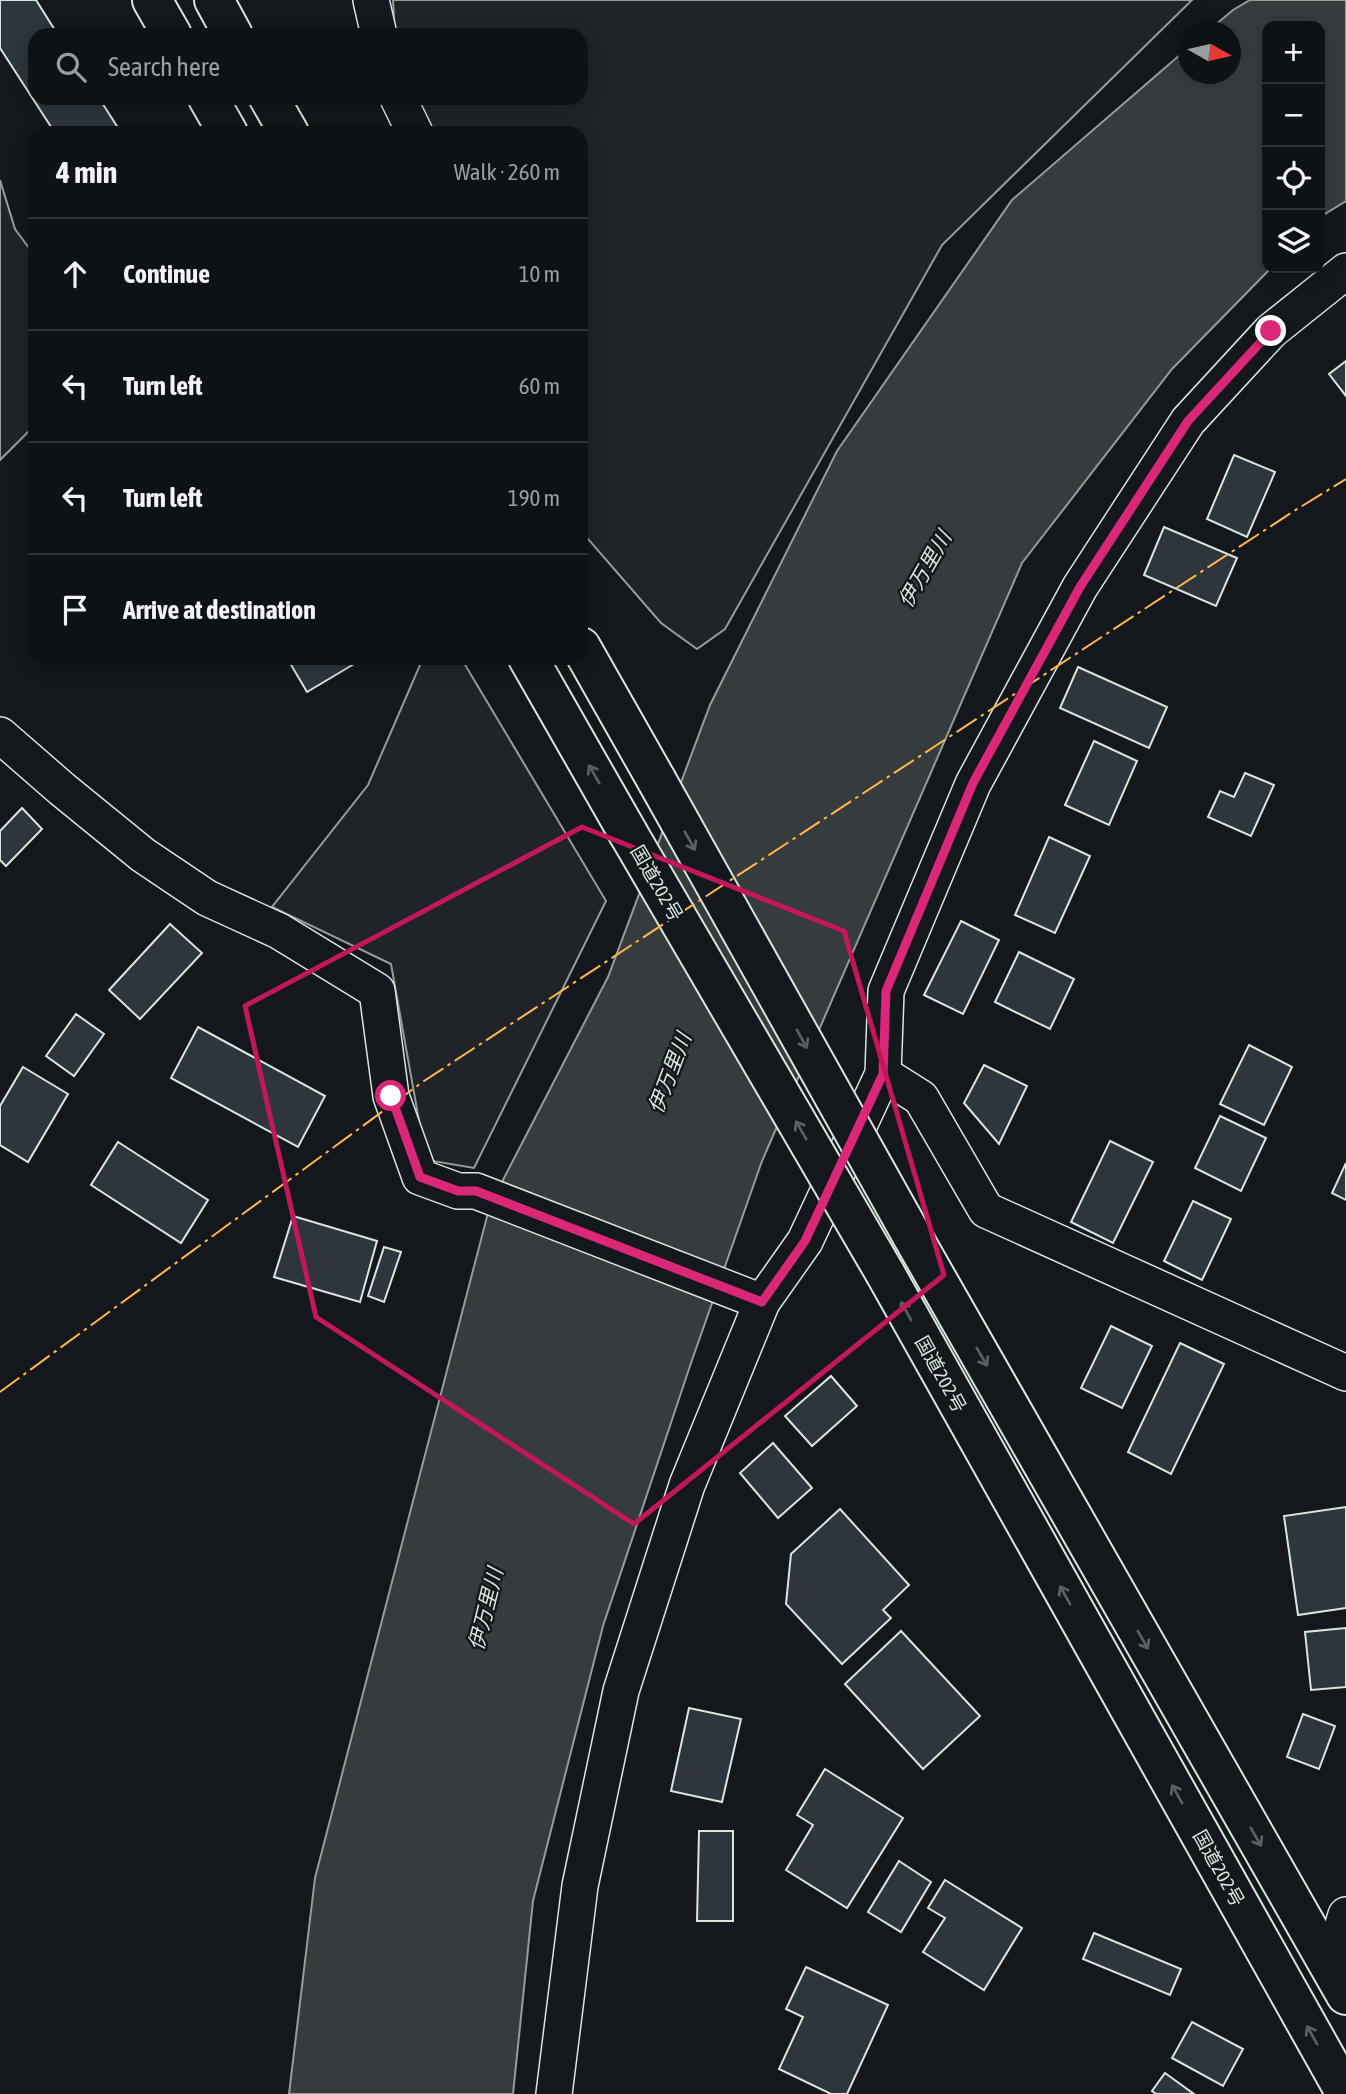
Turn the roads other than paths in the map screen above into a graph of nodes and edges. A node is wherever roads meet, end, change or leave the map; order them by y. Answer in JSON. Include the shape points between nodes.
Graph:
{"nodes":[{"id":1,"x":152,"y":0,"type":"edge"},
{"id":2,"x":214,"y":0,"type":"edge"},
{"id":3,"x":371,"y":0,"type":"edge"},
{"id":4,"x":168,"y":28,"type":"edge"},
{"id":5,"x":229,"y":28,"type":"edge"},
{"id":6,"x":377,"y":28,"type":"edge"},
{"id":7,"x":212,"y":105,"type":"edge"},
{"id":8,"x":273,"y":105,"type":"edge"},
{"id":9,"x":401,"y":105,"type":"edge"},
{"id":10,"x":224,"y":126,"type":"edge"},
{"id":11,"x":285,"y":126,"type":"edge"},
{"id":12,"x":412,"y":126,"type":"edge"},
{"id":13,"x":1346,"y":271,"type":"edge"},
{"id":14,"x":588,"y":659,"type":"edge"},
{"id":15,"x":532,"y":665,"type":"edge"},
{"id":16,"x":0,"y":735,"type":"edge"},
{"id":17,"x":883,"y":1074,"type":"junction"},
{"id":18,"x":762,"y":1302,"type":"junction"},
{"id":19,"x":1346,"y":1373,"type":"edge"},
{"id":20,"x":1346,"y":1915,"type":"edge"},
{"id":21,"x":1338,"y":1981,"type":"edge"},
{"id":22,"x":554,"y":2094,"type":"edge"},
{"id":23,"x":1346,"y":2094,"type":"edge"}],
"edges":[{"from":1,"to":4,"type":"highway"},
{"from":2,"to":5,"type":"highway"},
{"from":3,"to":6,"type":"street"},
{"from":7,"to":10,"type":"highway"},
{"from":8,"to":11,"type":"highway"},
{"from":9,"to":12,"type":"street"},
{"from":13,"to":17,"type":"street","via":[[1271,331],[1188,421],[1080,587],[973,783],[886,991]]},
{"from":14,"to":21,"type":"highway","one_way":true,"bridge":true},
{"from":23,"to":15,"type":"highway","name":"国道202号","one_way":true,"bridge":true,"via":[[885,1273]]},
{"from":16,"to":18,"type":"street","via":[[143,855],[207,898],[279,930],[377,991],[391,1096],[420,1177],[458,1191],[476,1191]]},
{"from":17,"to":18,"type":"street","via":[[805,1241]]},
{"from":17,"to":19,"type":"street","via":[[921,1098],[986,1210]]},
{"from":18,"to":22,"type":"street","via":[[687,1485],[621,1691],[580,1886]]},
{"from":20,"to":21,"type":"street"}]}
